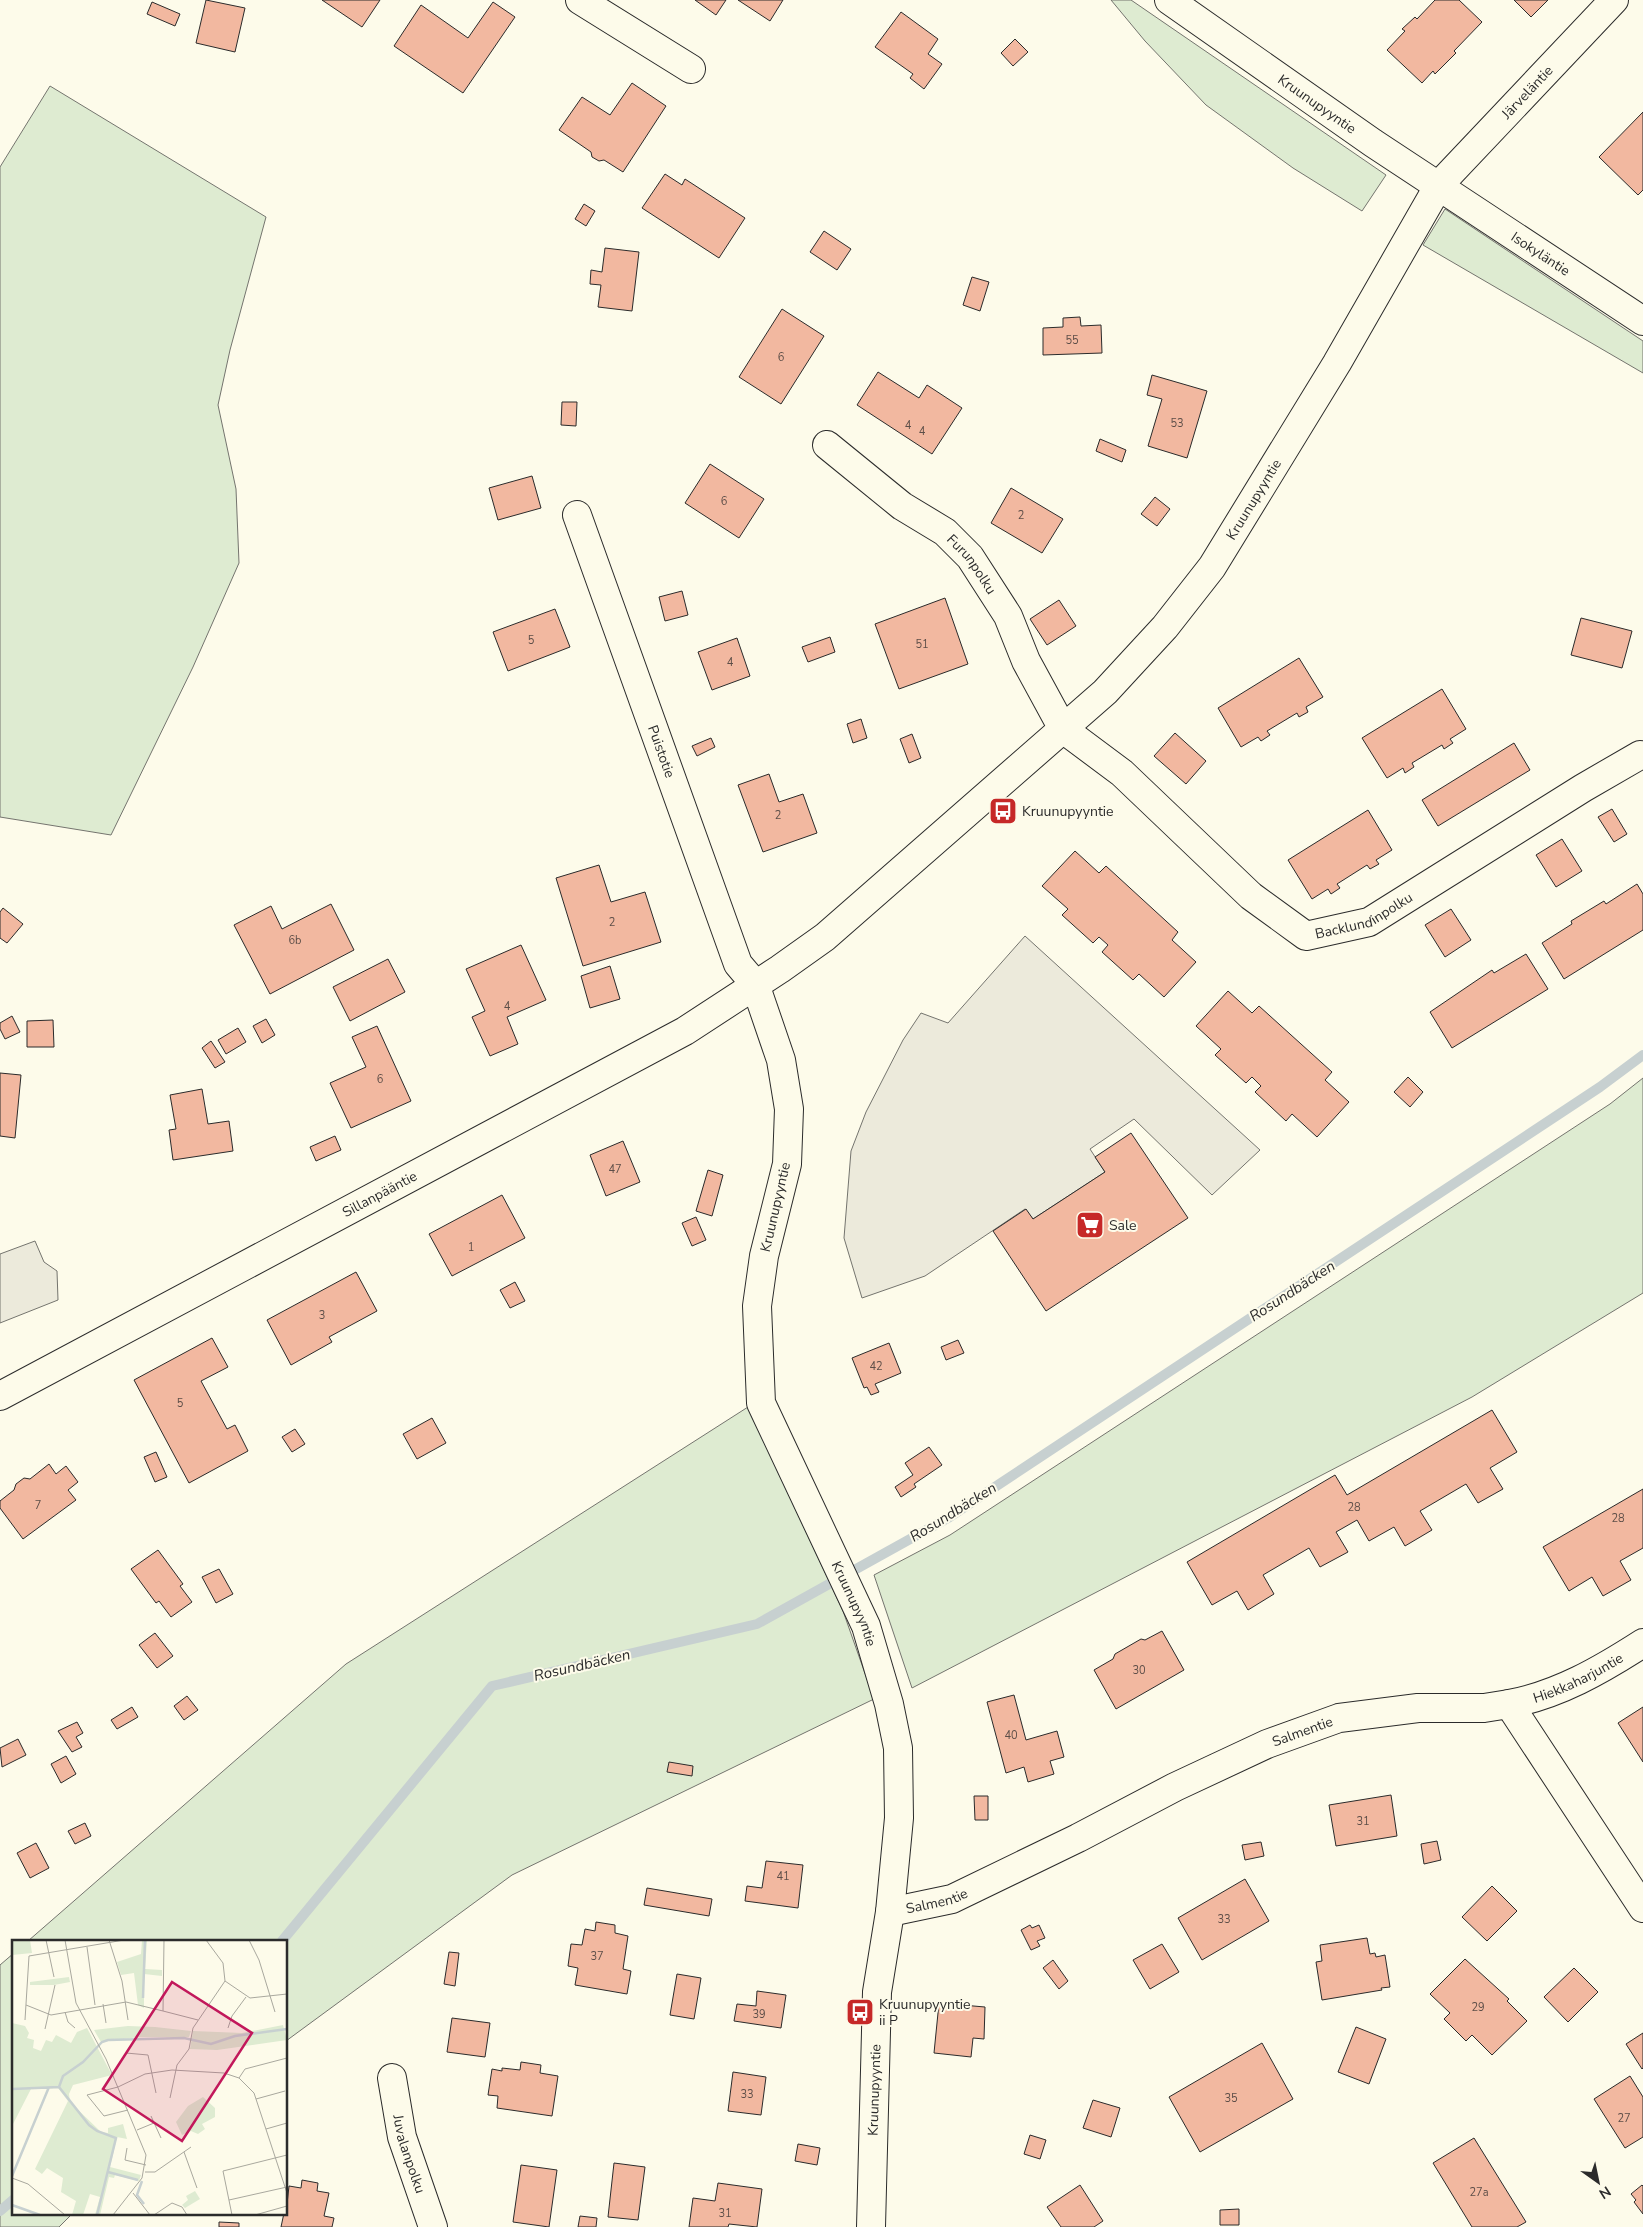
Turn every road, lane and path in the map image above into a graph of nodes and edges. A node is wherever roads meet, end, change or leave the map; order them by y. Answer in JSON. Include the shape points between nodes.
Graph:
{"nodes":[{"id":1,"x":580,"y":0,"type":"edge"},
{"id":2,"x":1169,"y":0,"type":"edge"},
{"id":3,"x":1614,"y":0,"type":"edge"},
{"id":4,"x":691,"y":69,"type":"dead end"},
{"id":5,"x":1439,"y":185,"type":"junction"},
{"id":6,"x":1643,"y":321,"type":"edge"},
{"id":7,"x":827,"y":446,"type":"dead end"},
{"id":8,"x":577,"y":515,"type":"dead end"},
{"id":9,"x":1063,"y":728,"type":"junction"},
{"id":10,"x":1640,"y":756,"type":"dead end"},
{"id":11,"x":755,"y":984,"type":"junction"},
{"id":12,"x":0,"y":1396,"type":"edge"},
{"id":13,"x":1643,"y":1643,"type":"edge"},
{"id":14,"x":1509,"y":1704,"type":"junction"},
{"id":15,"x":1643,"y":1908,"type":"edge"},
{"id":16,"x":890,"y":1912,"type":"junction"},
{"id":17,"x":392,"y":2078,"type":"dead end"},
{"id":18,"x":432,"y":2227,"type":"edge"},
{"id":19,"x":871,"y":2227,"type":"edge"}],
"edges":[{"from":1,"to":4,"type":"street"},
{"from":2,"to":5,"type":"street","name":"Kruunupyyntie"},
{"from":3,"to":5,"type":"street","name":"Järveläntie"},
{"from":5,"to":6,"type":"street","name":"Isokyläntie"},
{"from":5,"to":9,"type":"street","name":"Kruunupyyntie","via":[[1337,363],[1212,567],[1165,627],[1119,678]]},
{"from":7,"to":9,"type":"street","name":"Furunpolku","via":[[902,506],[945,532],[970,557],[1008,616],[1026,661]]},
{"from":8,"to":11,"type":"street","name":"Puistotie","via":[[738,964]]},
{"from":9,"to":10,"type":"street","name":"Backlundinpolku","via":[[1122,773],[1251,896],[1306,936],[1368,922]]},
{"from":9,"to":11,"type":"street","name":"Kruunupyyntie","via":[[825,938]]},
{"from":11,"to":12,"type":"street","name":"Sillanpääntie","via":[[685,1031]]},
{"from":11,"to":16,"type":"street","name":"Kruunupyyntie","via":[[781,1060],[789,1109],[787,1164],[764,1256],[757,1306],[761,1403],[857,1603],[889,1704],[898,1748],[900,1818]]},
{"from":13,"to":14,"type":"street","name":"Hiekkaharjuntie","via":[[1556,1691]]},
{"from":14,"to":15,"type":"street"},
{"from":14,"to":16,"type":"street","name":"Salmentie","via":[[1484,1708],[1418,1708],[1339,1718],[1267,1744],[952,1899]]},
{"from":16,"to":19,"type":"street","name":"Kruunupyyntie","via":[[877,1992]]},
{"from":17,"to":18,"type":"street","name":"Juvalanpolku","via":[[402,2137]]}]}
